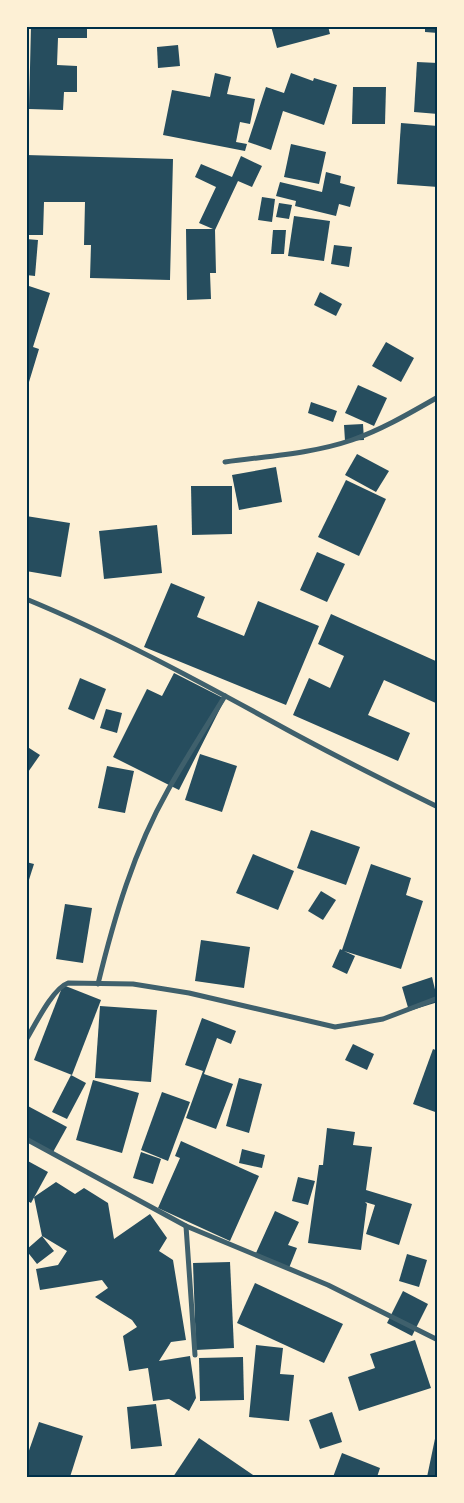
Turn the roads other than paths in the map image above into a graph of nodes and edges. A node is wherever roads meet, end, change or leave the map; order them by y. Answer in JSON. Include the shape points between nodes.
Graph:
{"nodes":[{"id":1,"x":438,"y":397,"type":"edge"},
{"id":2,"x":224,"y":462,"type":"dead end"},
{"id":3,"x":26,"y":599,"type":"edge"},
{"id":4,"x":225,"y":696,"type":"junction"},
{"id":5,"x":438,"y":808,"type":"edge"},
{"id":6,"x":98,"y":984,"type":"junction"},
{"id":7,"x":438,"y":998,"type":"edge"},
{"id":8,"x":26,"y":1040,"type":"edge"},
{"id":9,"x":26,"y":1139,"type":"edge"},
{"id":10,"x":186,"y":1226,"type":"junction"},
{"id":11,"x":438,"y":1340,"type":"edge"},
{"id":12,"x":195,"y":1355,"type":"dead end"}],
"edges":[{"from":1,"to":2,"type":"street","via":[[352,440],[296,454]]},
{"from":3,"to":4,"type":"street","via":[[66,615]]},
{"from":4,"to":5,"type":"street"},
{"from":4,"to":6,"type":"street","via":[[167,791],[148,831],[110,934]]},
{"from":6,"to":7,"type":"street","via":[[133,984],[190,993],[335,1026],[383,1019]]},
{"from":6,"to":8,"type":"street","via":[[62,985]]},
{"from":9,"to":10,"type":"street"},
{"from":10,"to":11,"type":"street","via":[[328,1284]]},
{"from":10,"to":12,"type":"street"}]}
